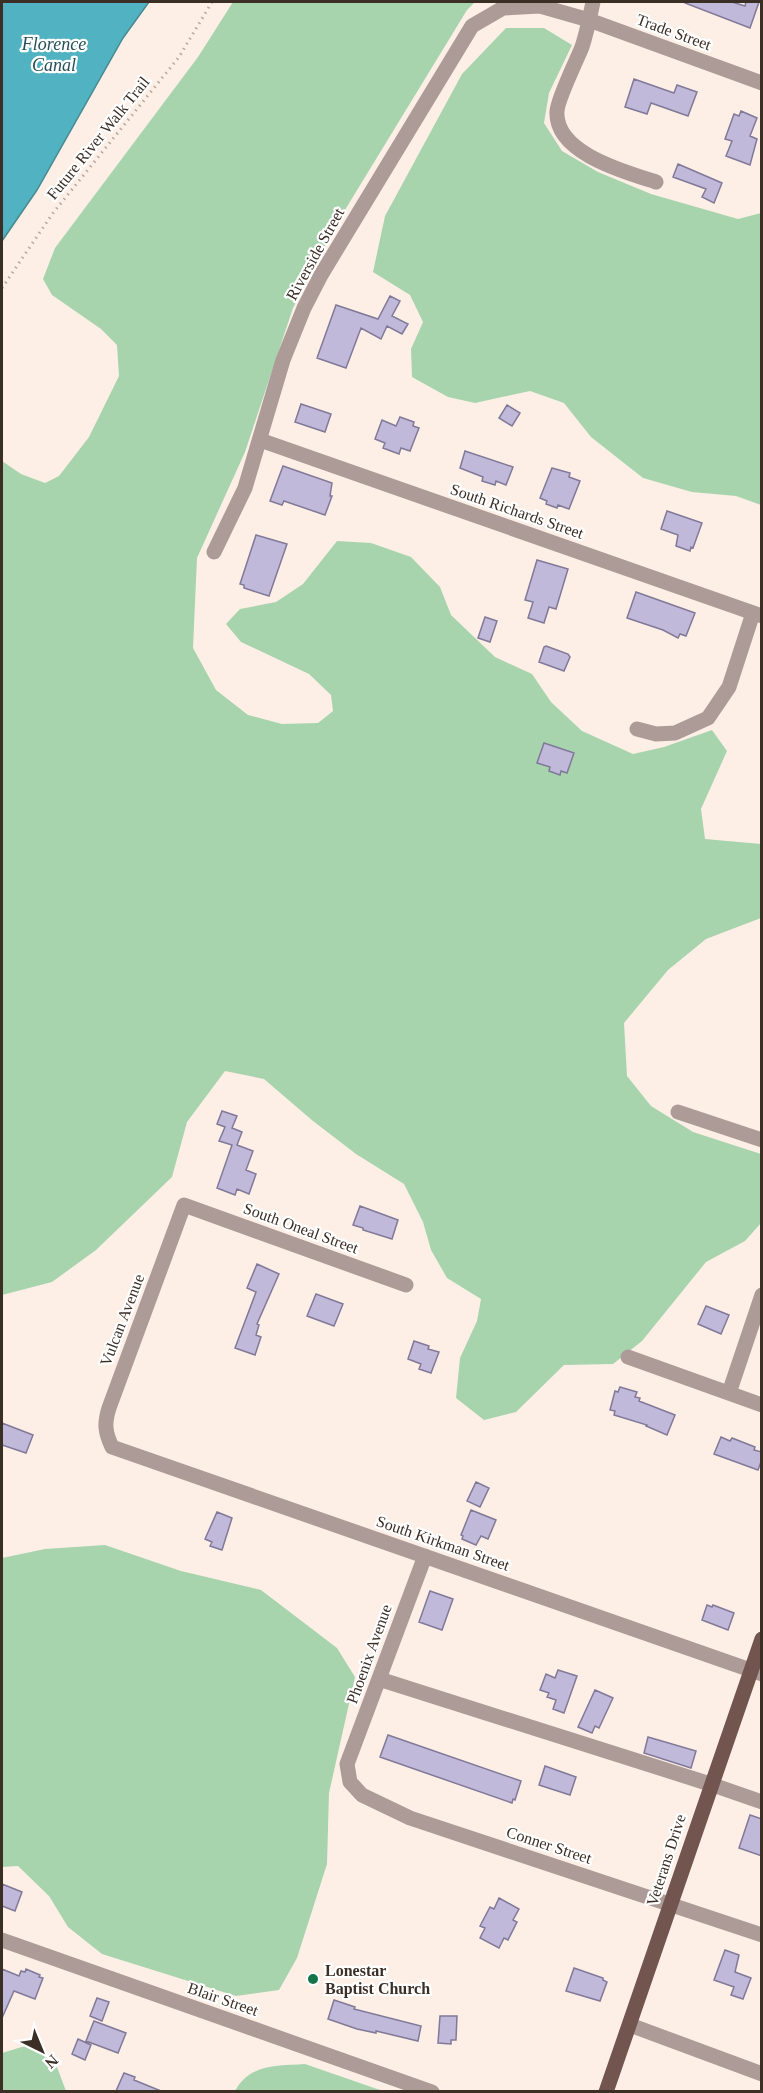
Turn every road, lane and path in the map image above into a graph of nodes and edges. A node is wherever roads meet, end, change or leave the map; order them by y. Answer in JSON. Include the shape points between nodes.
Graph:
{"nodes":[{"id":1,"x":212,"y":2,"type":"edge"},
{"id":2,"x":593,"y":2,"type":"edge"},
{"id":3,"x":503,"y":8,"type":"joint"},
{"id":4,"x":589,"y":20,"type":"junction"},
{"id":5,"x":762,"y":83,"type":"edge"},
{"id":6,"x":656,"y":182,"type":"dead end"},
{"id":7,"x":2,"y":288,"type":"edge"},
{"id":8,"x":260,"y":440,"type":"junction"},
{"id":9,"x":214,"y":552,"type":"dead end"},
{"id":10,"x":758,"y":614,"type":"edge"},
{"id":11,"x":637,"y":729,"type":"dead end"},
{"id":12,"x":678,"y":1112,"type":"dead end"},
{"id":13,"x":762,"y":1140,"type":"edge"},
{"id":14,"x":184,"y":1205,"type":"joint"},
{"id":15,"x":406,"y":1285,"type":"dead end"},
{"id":16,"x":762,"y":1295,"type":"edge"},
{"id":17,"x":628,"y":1357,"type":"dead end"},
{"id":18,"x":729,"y":1393,"type":"junction"},
{"id":19,"x":762,"y":1405,"type":"edge"},
{"id":20,"x":112,"y":1447,"type":"joint"},
{"id":21,"x":425,"y":1556,"type":"junction"},
{"id":22,"x":762,"y":1639,"type":"edge"},
{"id":23,"x":756,"y":1672,"type":"edge"},
{"id":24,"x":379,"y":1679,"type":"junction"},
{"id":25,"x":347,"y":1764,"type":"joint"},
{"id":26,"x":710,"y":1784,"type":"junction"},
{"id":27,"x":762,"y":1803,"type":"edge"},
{"id":28,"x":670,"y":1904,"type":"junction"},
{"id":29,"x":762,"y":1935,"type":"edge"},
{"id":30,"x":2,"y":1940,"type":"edge"},
{"id":31,"x":630,"y":2025,"type":"junction"},
{"id":32,"x":762,"y":2074,"type":"edge"},
{"id":33,"x":432,"y":2091,"type":"edge"},
{"id":34,"x":606,"y":2091,"type":"edge"}],
"edges":[{"from":1,"to":7,"type":"path","name":"Future River Walk Trail","via":[[178,57],[53,213]]},
{"from":2,"to":4,"type":"street"},
{"from":3,"to":4,"type":"street","name":"Trade Street","via":[[540,6]]},
{"from":3,"to":8,"type":"street","name":"Riverside Street","via":[[472,26],[321,275],[283,360]]},
{"from":4,"to":5,"type":"street","name":"Trade Street"},
{"from":4,"to":6,"type":"street","via":[[557,110],[558,124],[574,146],[620,170]]},
{"from":8,"to":9,"type":"street","name":"Riverside Street","via":[[238,505]]},
{"from":8,"to":10,"type":"street","name":"South Richards Street"},
{"from":10,"to":11,"type":"street","via":[[729,687],[708,718],[675,733]]},
{"from":12,"to":13,"type":"street"},
{"from":14,"to":15,"type":"street","name":"South Oneal Street"},
{"from":14,"to":20,"type":"street","name":"Vulcan Avenue","via":[[109,1408],[104,1425]]},
{"from":16,"to":18,"type":"street"},
{"from":17,"to":18,"type":"street"},
{"from":18,"to":19,"type":"street"},
{"from":20,"to":21,"type":"street","name":"South Kirkman Street"},
{"from":21,"to":23,"type":"street","name":"South Kirkman Street"},
{"from":21,"to":24,"type":"street","name":"Phoenix Avenue"},
{"from":22,"to":23,"type":"main road","name":"Veterans Drive"},
{"from":23,"to":26,"type":"main road","name":"Veterans Drive"},
{"from":24,"to":25,"type":"street","name":"Phoenix Avenue"},
{"from":24,"to":26,"type":"street"},
{"from":25,"to":28,"type":"street","name":"Conner Street","via":[[350,1782],[362,1795],[411,1818]]},
{"from":26,"to":27,"type":"street"},
{"from":26,"to":28,"type":"main road","name":"Veterans Drive"},
{"from":28,"to":29,"type":"street","name":"Conner Street"},
{"from":28,"to":31,"type":"main road","name":"Veterans Drive"},
{"from":30,"to":33,"type":"street","name":"Blair Street"},
{"from":31,"to":32,"type":"street"},
{"from":31,"to":34,"type":"main road","name":"Veterans Drive"}]}
